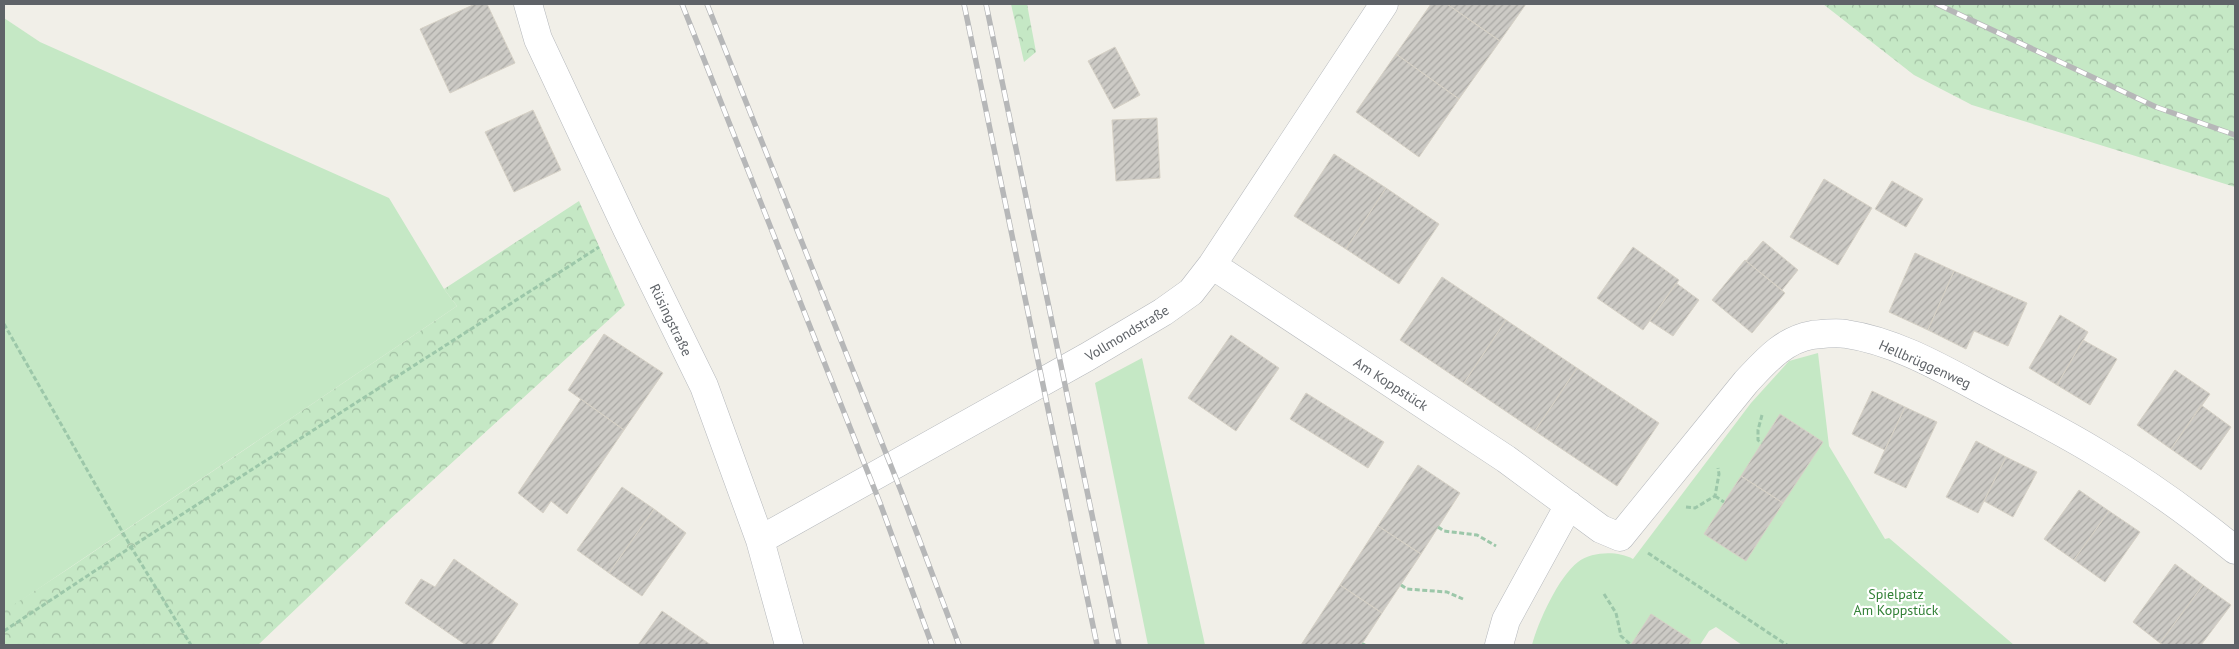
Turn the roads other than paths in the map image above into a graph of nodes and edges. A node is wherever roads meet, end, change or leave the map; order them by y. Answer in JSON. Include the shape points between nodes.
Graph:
{"nodes":[{"id":1,"x":528,"y":4,"type":"edge"},
{"id":2,"x":1384,"y":4,"type":"edge"},
{"id":3,"x":1212,"y":265,"type":"junction"},
{"id":4,"x":1569,"y":505,"type":"junction"},
{"id":5,"x":1601,"y":529,"type":"joint"},
{"id":6,"x":760,"y":540,"type":"junction"},
{"id":7,"x":2235,"y":550,"type":"edge"},
{"id":8,"x":790,"y":645,"type":"edge"},
{"id":9,"x":1499,"y":645,"type":"edge"}],
"edges":[{"from":1,"to":6,"type":"street","name":"Rüsingstraße","via":[[538,39],[704,386]]},
{"from":2,"to":3,"type":"street","name":"Vollmondstraße"},
{"from":3,"to":4,"type":"street","name":"Am Koppstück","via":[[1506,459]]},
{"from":3,"to":6,"type":"street","name":"Vollmondstraße","via":[[1191,292],[1163,312],[1087,358]]},
{"from":4,"to":5,"type":"street","name":"Am Koppstück"},
{"from":4,"to":9,"type":"street","via":[[1506,620]]},
{"from":5,"to":7,"type":"street","name":"Hellbrüggenweg","via":[[1620,537],[1746,382],[1786,344],[1811,335],[1845,333],[1882,342],[1943,369],[2053,428],[2116,465],[2198,520]]},
{"from":6,"to":8,"type":"street","name":"Rüsingstraße"}]}
